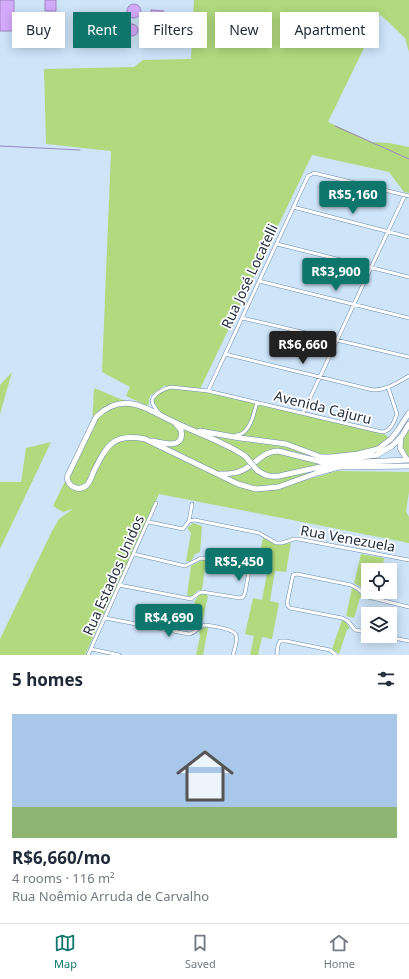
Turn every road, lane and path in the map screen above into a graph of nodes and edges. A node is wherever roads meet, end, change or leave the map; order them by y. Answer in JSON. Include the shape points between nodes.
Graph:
{"nodes":[{"id":1,"x":405,"y":195,"type":"junction"},
{"id":2,"x":409,"y":196,"type":"edge"},
{"id":3,"x":293,"y":207,"type":"junction"},
{"id":4,"x":388,"y":232,"type":"junction"},
{"id":5,"x":409,"y":237,"type":"edge"},
{"id":6,"x":277,"y":244,"type":"junction"},
{"id":7,"x":371,"y":268,"type":"junction"},
{"id":8,"x":409,"y":276,"type":"edge"},
{"id":9,"x":259,"y":281,"type":"junction"},
{"id":10,"x":354,"y":305,"type":"junction"},
{"id":11,"x":242,"y":318,"type":"junction"},
{"id":12,"x":409,"y":318,"type":"edge"},
{"id":13,"x":338,"y":340,"type":"junction"},
{"id":14,"x":225,"y":354,"type":"junction"},
{"id":15,"x":409,"y":358,"type":"edge"},
{"id":16,"x":409,"y":376,"type":"edge"},
{"id":17,"x":320,"y":377,"type":"junction"},
{"id":18,"x":388,"y":388,"type":"junction"},
{"id":19,"x":208,"y":391,"type":"junction"},
{"id":20,"x":257,"y":402,"type":"junction"},
{"id":21,"x":303,"y":413,"type":"junction"},
{"id":22,"x":409,"y":413,"type":"edge"},
{"id":23,"x":160,"y":415,"type":"junction"},
{"id":24,"x":174,"y":422,"type":"junction"},
{"id":25,"x":409,"y":424,"type":"edge"},
{"id":26,"x":193,"y":429,"type":"junction"},
{"id":27,"x":226,"y":436,"type":"junction"},
{"id":28,"x":402,"y":436,"type":"junction"},
{"id":29,"x":145,"y":439,"type":"junction"},
{"id":30,"x":408,"y":462,"type":"edge"},
{"id":31,"x":218,"y":474,"type":"junction"},
{"id":32,"x":156,"y":503,"type":"dead end"},
{"id":33,"x":192,"y":504,"type":"dead end"},
{"id":34,"x":189,"y":521,"type":"junction"},
{"id":35,"x":149,"y":522,"type":"junction"},
{"id":36,"x":134,"y":554,"type":"junction"},
{"id":37,"x":409,"y":560,"type":"edge"},
{"id":38,"x":119,"y":585,"type":"junction"},
{"id":39,"x":409,"y":607,"type":"edge"},
{"id":40,"x":105,"y":618,"type":"junction"},
{"id":41,"x":361,"y":631,"type":"edge"},
{"id":42,"x":397,"y":639,"type":"edge"},
{"id":43,"x":409,"y":641,"type":"edge"},
{"id":44,"x":91,"y":649,"type":"junction"},
{"id":45,"x":88,"y":655,"type":"edge"},
{"id":46,"x":119,"y":655,"type":"edge"},
{"id":47,"x":233,"y":655,"type":"edge"},
{"id":48,"x":277,"y":655,"type":"edge"},
{"id":49,"x":336,"y":655,"type":"edge"}],
"edges":[{"from":1,"to":2,"type":"street"},
{"from":1,"to":3,"type":"street","name":"Rua José Locatelli","via":[[314,173],[308,176]]},
{"from":1,"to":4,"type":"street"},
{"from":3,"to":4,"type":"street"},
{"from":3,"to":6,"type":"street","name":"Rua José Locatelli"},
{"from":4,"to":5,"type":"street"},
{"from":4,"to":7,"type":"street"},
{"from":6,"to":7,"type":"street"},
{"from":6,"to":9,"type":"street","name":"Rua José Locatelli"},
{"from":7,"to":8,"type":"street"},
{"from":7,"to":10,"type":"street"},
{"from":9,"to":10,"type":"street"},
{"from":9,"to":11,"type":"street","name":"Rua José Locatelli"},
{"from":10,"to":12,"type":"street"},
{"from":10,"to":13,"type":"street"},
{"from":11,"to":13,"type":"street"},
{"from":11,"to":14,"type":"street","name":"Rua José Locatelli"},
{"from":13,"to":15,"type":"street"},
{"from":13,"to":17,"type":"street"},
{"from":14,"to":17,"type":"street"},
{"from":14,"to":19,"type":"street","name":"Rua José Locatelli"},
{"from":16,"to":18,"type":"street"},
{"from":17,"to":18,"type":"street","via":[[374,390]]},
{"from":17,"to":21,"type":"street"},
{"from":18,"to":21,"type":"street","name":"Avenida Cajuru","via":[[397,414],[386,432]]},
{"from":19,"to":20,"type":"street","name":"Avenida Cajuru"},
{"from":19,"to":23,"type":"street","name":"Avenida Cajuru","via":[[165,388],[152,400]]},
{"from":20,"to":21,"type":"street","name":"Avenida Cajuru"},
{"from":20,"to":27,"type":"street","via":[[248,428],[239,436]]},
{"from":22,"to":27,"type":"main road","via":[[391,439],[378,449],[331,458],[320,457],[286,444]]},
{"from":23,"to":24,"type":"main road"},
{"from":23,"to":29,"type":"main road","via":[[133,404],[122,403],[103,410],[96,417],[67,477],[70,485],[79,489],[88,484],[102,455],[117,440],[133,437]]},
{"from":24,"to":26,"type":"main road"},
{"from":24,"to":29,"type":"main road","via":[[181,430],[182,438],[179,442],[171,444]]},
{"from":25,"to":28,"type":"main road"},
{"from":26,"to":27,"type":"main road"},
{"from":26,"to":30,"type":"main road","bridge":true,"via":[[245,456],[262,474],[269,477],[338,464]]},
{"from":28,"to":30,"type":"main road","via":[[400,448]]},
{"from":28,"to":31,"type":"main road","via":[[377,455],[322,462],[274,451],[239,472]]},
{"from":29,"to":31,"type":"main road"},
{"from":30,"to":31,"type":"main road","via":[[339,467],[268,488],[256,489]]},
{"from":32,"to":35,"type":"street","name":"Rua Estados Unidos"},
{"from":33,"to":34,"type":"street"},
{"from":34,"to":35,"type":"street","name":"Rua Venezuela","via":[[183,529]]},
{"from":34,"to":37,"type":"street","name":"Rua Venezuela","via":[[256,532],[276,543],[298,539]]},
{"from":35,"to":36,"type":"street","name":"Rua Estados Unidos"},
{"from":36,"to":38,"type":"street","name":"Rua Estados Unidos"},
{"from":36,"to":38,"type":"street","via":[[185,566],[201,558],[243,566],[249,571],[245,593],[243,597],[202,592],[191,599]]},
{"from":38,"to":40,"type":"street","name":"Rua Estados Unidos"},
{"from":39,"to":41,"type":"street","via":[[368,597],[351,585],[293,575],[287,603],[290,608],[342,618],[355,630]]},
{"from":40,"to":44,"type":"street","name":"Rua Estados Unidos"},
{"from":40,"to":47,"type":"street","via":[[189,634],[205,625],[231,631],[237,637]]},
{"from":42,"to":43,"type":"street"},
{"from":44,"to":45,"type":"street","name":"Rua Estados Unidos"},
{"from":44,"to":46,"type":"street"},
{"from":48,"to":49,"type":"street","via":[[278,645],[286,641],[330,650]]}]}
